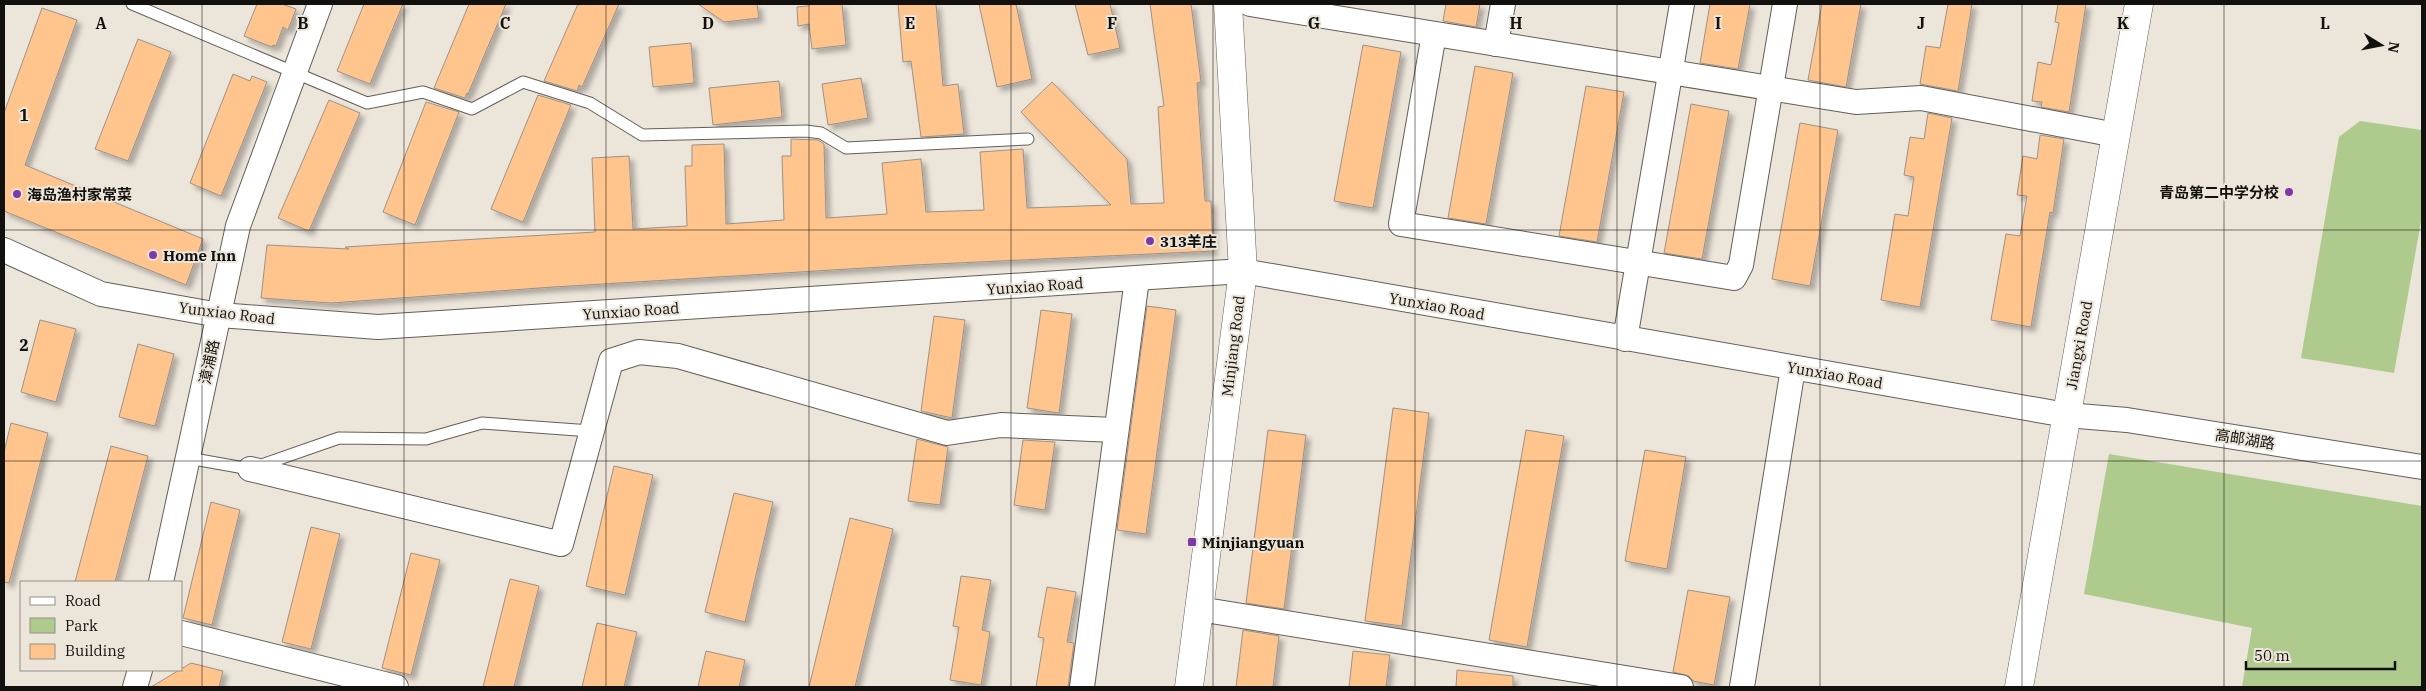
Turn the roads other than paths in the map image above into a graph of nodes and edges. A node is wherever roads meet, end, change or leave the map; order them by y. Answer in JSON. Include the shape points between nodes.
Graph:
{"nodes":[{"id":1,"x":132,"y":4,"type":"edge"},
{"id":2,"x":320,"y":4,"type":"edge"},
{"id":3,"x":1228,"y":4,"type":"edge"},
{"id":4,"x":1250,"y":4,"type":"edge"},
{"id":5,"x":1503,"y":4,"type":"edge"},
{"id":6,"x":1682,"y":4,"type":"edge"},
{"id":7,"x":1785,"y":4,"type":"edge"},
{"id":8,"x":2140,"y":4,"type":"edge"},
{"id":9,"x":1434,"y":34,"type":"junction"},
{"id":10,"x":1496,"y":44,"type":"junction"},
{"id":11,"x":294,"y":71,"type":"junction"},
{"id":12,"x":1670,"y":72,"type":"junction"},
{"id":13,"x":1771,"y":88,"type":"junction"},
{"id":14,"x":2116,"y":135,"type":"junction"},
{"id":15,"x":1028,"y":139,"type":"dead end"},
{"id":16,"x":4,"y":250,"type":"edge"},
{"id":17,"x":1636,"y":261,"type":"junction"},
{"id":18,"x":1243,"y":271,"type":"junction"},
{"id":19,"x":1137,"y":279,"type":"junction"},
{"id":20,"x":219,"y":315,"type":"junction"},
{"id":21,"x":1624,"y":339,"type":"junction"},
{"id":22,"x":1793,"y":368,"type":"junction"},
{"id":23,"x":2066,"y":415,"type":"junction"},
{"id":24,"x":1115,"y":430,"type":"junction"},
{"id":25,"x":591,"y":431,"type":"junction"},
{"id":26,"x":188,"y":458,"type":"junction"},
{"id":27,"x":2422,"y":468,"type":"edge"},
{"id":28,"x":250,"y":469,"type":"junction"},
{"id":29,"x":161,"y":581,"type":"edge"},
{"id":30,"x":1199,"y":609,"type":"junction"},
{"id":31,"x":182,"y":633,"type":"edge"},
{"id":32,"x":140,"y":671,"type":"edge"},
{"id":33,"x":135,"y":687,"type":"edge"},
{"id":34,"x":396,"y":687,"type":"edge"},
{"id":35,"x":1082,"y":687,"type":"edge"},
{"id":36,"x":1189,"y":687,"type":"edge"},
{"id":37,"x":1681,"y":687,"type":"edge"},
{"id":38,"x":1742,"y":687,"type":"edge"},
{"id":39,"x":2019,"y":687,"type":"edge"}],
"edges":[{"from":1,"to":11,"type":"lane"},
{"from":2,"to":11,"type":"street","name":"漳浦路"},
{"from":3,"to":18,"type":"main road","name":"Minjiang Road"},
{"from":4,"to":9,"type":"street"},
{"from":5,"to":10,"type":"street"},
{"from":6,"to":12,"type":"street"},
{"from":7,"to":13,"type":"street"},
{"from":8,"to":14,"type":"main road","name":"Jiangxi Road"},
{"from":9,"to":10,"type":"street"},
{"from":9,"to":17,"type":"street","via":[[1401,224]]},
{"from":10,"to":12,"type":"street"},
{"from":11,"to":15,"type":"lane","via":[[367,103],[423,92],[472,109],[523,82],[590,103],[642,135],[806,130],[821,133],[846,148]]},
{"from":11,"to":20,"type":"street","name":"漳浦路","via":[[238,226]]},
{"from":12,"to":13,"type":"street"},
{"from":12,"to":17,"type":"street"},
{"from":13,"to":14,"type":"street","via":[[1856,102],[1921,98]]},
{"from":13,"to":17,"type":"street","via":[[1741,265],[1734,278]]},
{"from":14,"to":23,"type":"main road","name":"Jiangxi Road"},
{"from":16,"to":20,"type":"street","name":"Yunxiao Road","via":[[102,294]]},
{"from":17,"to":21,"type":"street"},
{"from":18,"to":19,"type":"street","name":"Yunxiao Road"},
{"from":18,"to":21,"type":"street","name":"Yunxiao Road"},
{"from":18,"to":30,"type":"main road","name":"Minjiang Road"},
{"from":19,"to":20,"type":"street","name":"Yunxiao Road","via":[[378,327]]},
{"from":19,"to":24,"type":"street"},
{"from":20,"to":26,"type":"street","name":"漳浦路"},
{"from":21,"to":22,"type":"street","name":"Yunxiao Road"},
{"from":22,"to":23,"type":"street","name":"Yunxiao Road"},
{"from":22,"to":38,"type":"street"},
{"from":23,"to":27,"type":"street","name":"高邮湖路","via":[[2127,420]]},
{"from":23,"to":39,"type":"main road","name":"Jiangxi Road"},
{"from":24,"to":25,"type":"street","via":[[1001,425],[947,433],[678,356],[639,352],[611,361]]},
{"from":24,"to":35,"type":"street"},
{"from":25,"to":28,"type":"lane","via":[[482,423],[426,439],[339,438]]},
{"from":25,"to":28,"type":"street","via":[[562,544]]},
{"from":26,"to":28,"type":"lane"},
{"from":26,"to":29,"type":"street","name":"漳浦路"},
{"from":30,"to":36,"type":"main road","name":"Minjiang Road"},
{"from":30,"to":37,"type":"street"},
{"from":31,"to":34,"type":"street"},
{"from":32,"to":33,"type":"street"}]}
